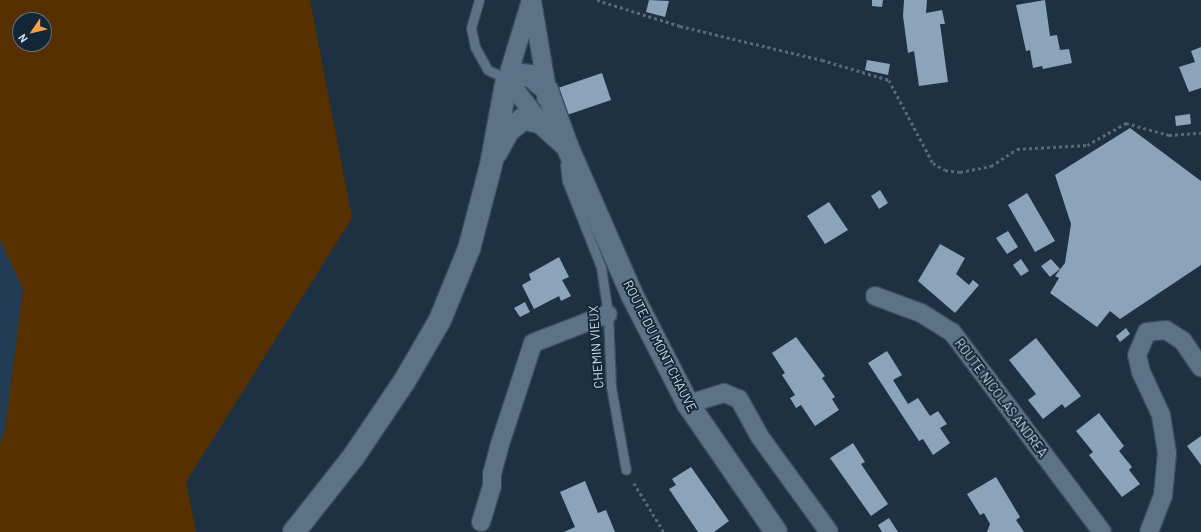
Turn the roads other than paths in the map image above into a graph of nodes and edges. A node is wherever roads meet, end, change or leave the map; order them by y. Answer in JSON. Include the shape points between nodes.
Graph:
{"nodes":[{"id":1,"x":479,"y":0,"type":"edge"},
{"id":2,"x":531,"y":0,"type":"edge"},
{"id":3,"x":507,"y":79,"type":"junction"},
{"id":4,"x":547,"y":90,"type":"junction"},
{"id":5,"x":531,"y":118,"type":"junction"},
{"id":6,"x":570,"y":153,"type":"junction"},
{"id":7,"x":490,"y":165,"type":"junction"},
{"id":8,"x":875,"y":296,"type":"dead end"},
{"id":9,"x":608,"y":314,"type":"junction"},
{"id":10,"x":1201,"y":368,"type":"edge"},
{"id":11,"x":688,"y":404,"type":"junction"},
{"id":12,"x":626,"y":470,"type":"road end"},
{"id":13,"x":481,"y":522,"type":"dead end"},
{"id":14,"x":294,"y":532,"type":"edge"},
{"id":15,"x":776,"y":532,"type":"edge"},
{"id":16,"x":829,"y":532,"type":"edge"},
{"id":17,"x":1102,"y":532,"type":"edge"},
{"id":18,"x":1149,"y":532,"type":"edge"}],
"edges":[{"from":1,"to":3,"type":"lane","via":[[471,28],[475,47],[488,70]]},
{"from":2,"to":3,"type":"street"},
{"from":2,"to":4,"type":"street"},
{"from":3,"to":4,"type":"street","via":[[521,75],[531,76]]},
{"from":3,"to":5,"type":"street"},
{"from":3,"to":7,"type":"street"},
{"from":4,"to":5,"type":"street","via":[[546,99]]},
{"from":4,"to":6,"type":"street","name":"ROUTE DU MONT CHAUVE"},
{"from":5,"to":6,"type":"street"},
{"from":5,"to":7,"type":"street","via":[[509,130]]},
{"from":6,"to":9,"type":"lane","name":"CHEMIN VIEUX","via":[[565,166],[567,180],[601,267]]},
{"from":6,"to":11,"type":"street","name":"ROUTE DU MONT CHAUVE","via":[[632,295]]},
{"from":7,"to":14,"type":"street","via":[[469,249],[440,320],[404,382],[358,450]]},
{"from":8,"to":17,"type":"street","name":"ROUTE NICOLAS ANDREA","via":[[921,313],[952,332]]},
{"from":9,"to":12,"type":"lane","name":"CHEMIN VIEUX","via":[[611,387]]},
{"from":9,"to":13,"type":"street","via":[[533,343],[499,447],[492,474],[492,486]]},
{"from":10,"to":18,"type":"street","via":[[1183,342],[1166,330],[1147,332],[1137,355],[1161,415],[1167,453],[1163,496]]},
{"from":11,"to":15,"type":"street","name":"ROUTE DU MONT CHAUVE"},
{"from":11,"to":16,"type":"street","via":[[724,393],[739,399],[760,437]]}]}
